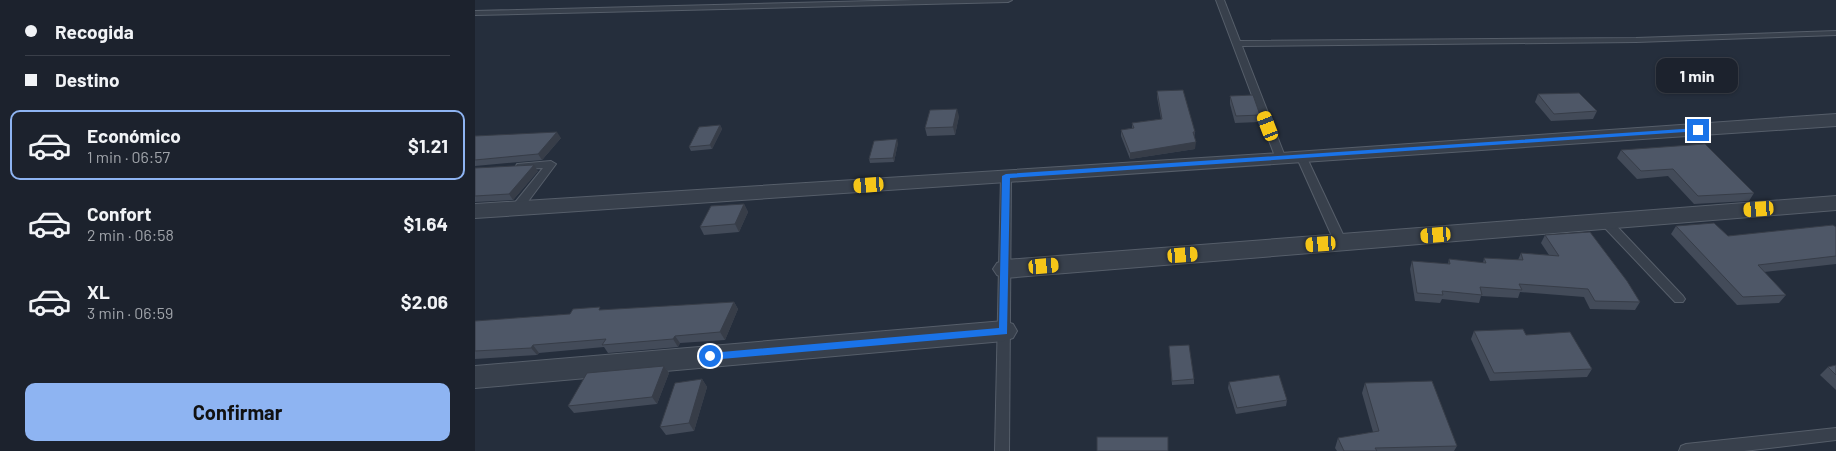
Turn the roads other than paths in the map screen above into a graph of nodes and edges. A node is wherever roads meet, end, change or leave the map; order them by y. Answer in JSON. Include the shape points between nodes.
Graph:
{"nodes":[{"id":1,"x":1008,"y":0,"type":"edge"},
{"id":2,"x":1220,"y":0,"type":"edge"},
{"id":3,"x":475,"y":13,"type":"edge"},
{"id":4,"x":1836,"y":32,"type":"edge"},
{"id":5,"x":1237,"y":44,"type":"junction"},
{"id":6,"x":1836,"y":120,"type":"edge"},
{"id":7,"x":1303,"y":158,"type":"junction"},
{"id":8,"x":1281,"y":160,"type":"junction"},
{"id":9,"x":513,"y":167,"type":"edge"},
{"id":10,"x":1006,"y":176,"type":"junction"},
{"id":11,"x":1836,"y":202,"type":"edge"},
{"id":12,"x":517,"y":208,"type":"junction"},
{"id":13,"x":475,"y":211,"type":"edge"},
{"id":14,"x":1606,"y":222,"type":"junction"},
{"id":15,"x":1341,"y":243,"type":"junction"},
{"id":16,"x":1005,"y":269,"type":"junction"},
{"id":17,"x":1679,"y":299,"type":"dead end"},
{"id":18,"x":1004,"y":331,"type":"junction"},
{"id":19,"x":475,"y":377,"type":"edge"},
{"id":20,"x":1836,"y":434,"type":"edge"},
{"id":21,"x":1002,"y":451,"type":"edge"},
{"id":22,"x":1686,"y":451,"type":"edge"}],
"edges":[{"from":1,"to":3,"type":"lane"},
{"from":2,"to":5,"type":"lane"},
{"from":4,"to":5,"type":"lane","via":[[1636,40]]},
{"from":5,"to":8,"type":"lane"},
{"from":6,"to":7,"type":"street"},
{"from":7,"to":8,"type":"street"},
{"from":7,"to":15,"type":"lane"},
{"from":8,"to":10,"type":"street"},
{"from":9,"to":12,"type":"lane","via":[[551,164]]},
{"from":10,"to":12,"type":"street"},
{"from":10,"to":16,"type":"lane"},
{"from":11,"to":14,"type":"street"},
{"from":12,"to":13,"type":"street"},
{"from":14,"to":15,"type":"street"},
{"from":14,"to":17,"type":"lane"},
{"from":15,"to":16,"type":"street"},
{"from":16,"to":18,"type":"lane"},
{"from":18,"to":19,"type":"street"},
{"from":18,"to":21,"type":"lane"},
{"from":20,"to":22,"type":"lane"}]}
